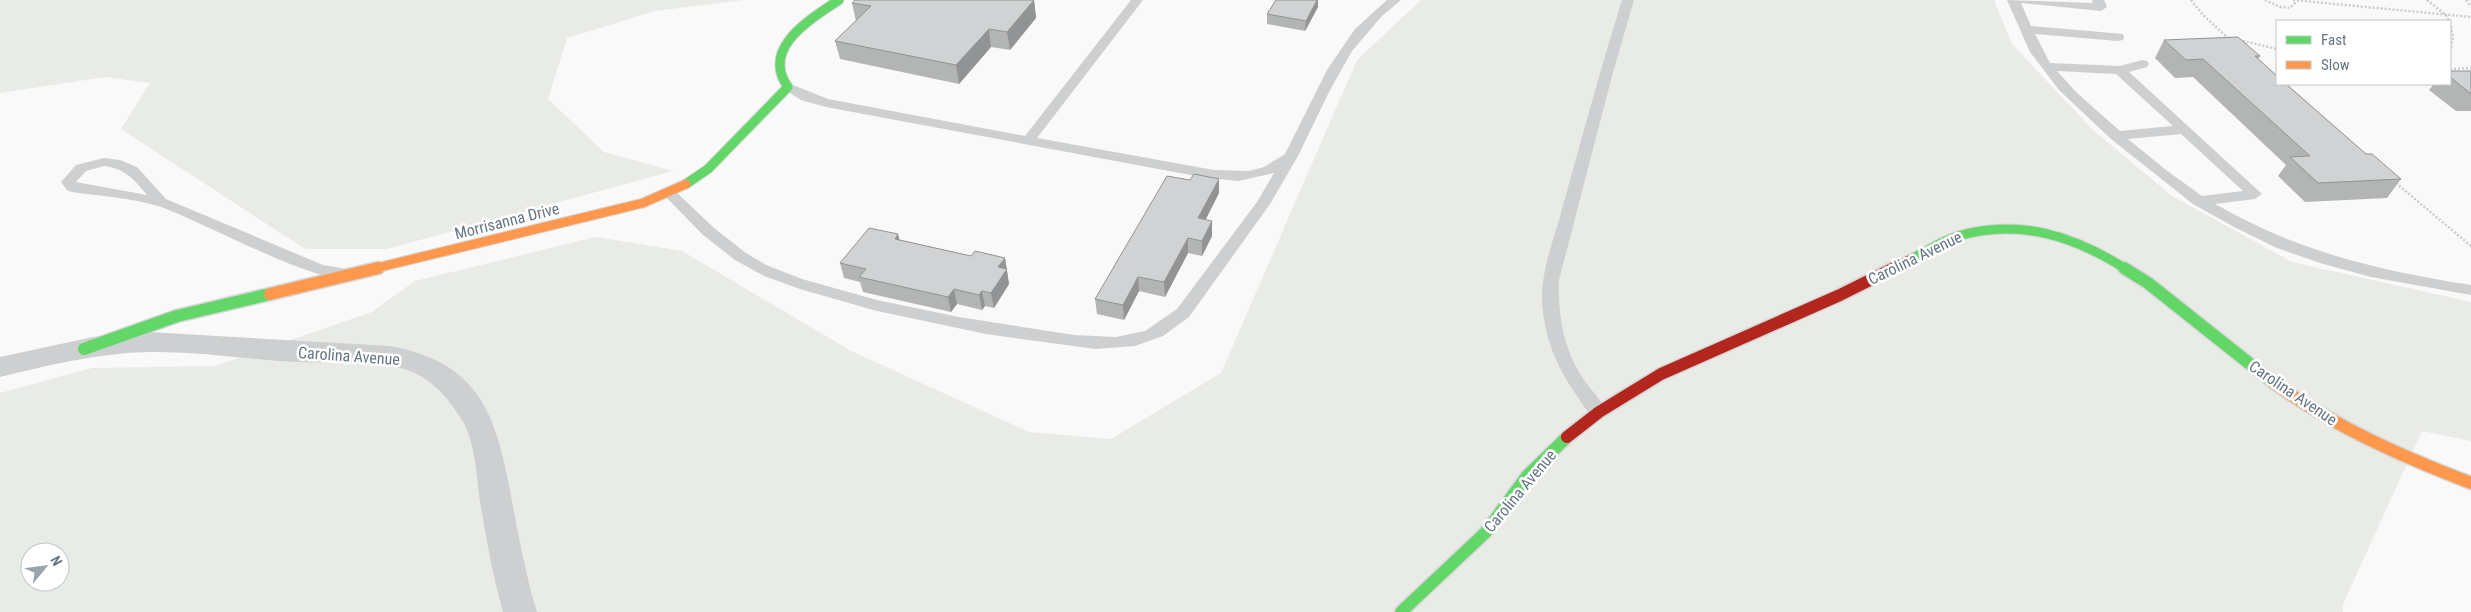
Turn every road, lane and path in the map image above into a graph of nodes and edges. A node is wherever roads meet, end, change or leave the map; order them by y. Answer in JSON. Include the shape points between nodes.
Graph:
{"nodes":[{"id":1,"x":839,"y":0,"type":"edge"},
{"id":2,"x":1137,"y":0,"type":"edge"},
{"id":3,"x":1395,"y":0,"type":"edge"},
{"id":4,"x":1628,"y":0,"type":"edge"},
{"id":5,"x":2013,"y":0,"type":"edge"},
{"id":6,"x":2022,"y":0,"type":"edge"},
{"id":7,"x":2098,"y":0,"type":"edge"},
{"id":8,"x":2191,"y":0,"type":"edge"},
{"id":9,"x":2265,"y":0,"type":"edge"},
{"id":10,"x":2293,"y":0,"type":"edge"},
{"id":11,"x":2427,"y":0,"type":"edge"},
{"id":12,"x":2466,"y":0,"type":"edge"},
{"id":13,"x":2296,"y":2,"type":"junction"},
{"id":14,"x":2471,"y":7,"type":"edge"},
{"id":15,"x":2446,"y":15,"type":"junction"},
{"id":16,"x":2471,"y":17,"type":"edge"},
{"id":17,"x":2449,"y":20,"type":"edge"},
{"id":18,"x":2451,"y":24,"type":"edge"},
{"id":19,"x":2027,"y":30,"type":"junction"},
{"id":20,"x":2118,"y":37,"type":"dead end"},
{"id":21,"x":2226,"y":37,"type":"junction"},
{"id":22,"x":2234,"y":43,"type":"edge"},
{"id":23,"x":2451,"y":48,"type":"edge"},
{"id":24,"x":2276,"y":49,"type":"edge"},
{"id":25,"x":2142,"y":64,"type":"dead end"},
{"id":26,"x":2047,"y":67,"type":"junction"},
{"id":27,"x":2471,"y":68,"type":"edge"},
{"id":28,"x":2451,"y":69,"type":"edge"},
{"id":29,"x":2120,"y":70,"type":"junction"},
{"id":30,"x":788,"y":87,"type":"junction"},
{"id":31,"x":2184,"y":129,"type":"junction"},
{"id":32,"x":2116,"y":136,"type":"junction"},
{"id":33,"x":1027,"y":142,"type":"junction"},
{"id":34,"x":1291,"y":156,"type":"junction"},
{"id":35,"x":2389,"y":177,"type":"edge"},
{"id":36,"x":669,"y":193,"type":"junction"},
{"id":37,"x":2198,"y":201,"type":"junction"},
{"id":38,"x":161,"y":202,"type":"junction"},
{"id":39,"x":2471,"y":246,"type":"edge"},
{"id":40,"x":352,"y":275,"type":"junction"},
{"id":41,"x":2471,"y":290,"type":"edge"},
{"id":42,"x":84,"y":349,"type":"junction"},
{"id":43,"x":0,"y":367,"type":"edge"},
{"id":44,"x":1599,"y":412,"type":"junction"},
{"id":45,"x":2471,"y":483,"type":"edge"},
{"id":46,"x":520,"y":612,"type":"edge"},
{"id":47,"x":1401,"y":612,"type":"edge"}],
"edges":[{"from":1,"to":30,"type":"street","via":[[784,45],[778,58],[778,71]]},
{"from":2,"to":33,"type":"lane"},
{"from":3,"to":34,"type":"lane","via":[[1368,20],[1352,39]]},
{"from":4,"to":44,"type":"lane","via":[[1554,270],[1549,306],[1554,335],[1563,358]]},
{"from":5,"to":19,"type":"lane"},
{"from":6,"to":7,"type":"lane","via":[[2101,7]]},
{"from":8,"to":21,"type":"path"},
{"from":9,"to":13,"type":"path","via":[[2290,8]]},
{"from":10,"to":13,"type":"path"},
{"from":11,"to":15,"type":"path"},
{"from":12,"to":14,"type":"path"},
{"from":13,"to":15,"type":"path"},
{"from":15,"to":16,"type":"path"},
{"from":15,"to":17,"type":"path"},
{"from":18,"to":23,"type":"path"},
{"from":19,"to":20,"type":"lane"},
{"from":19,"to":26,"type":"lane"},
{"from":21,"to":22,"type":"path"},
{"from":21,"to":24,"type":"path"},
{"from":25,"to":29,"type":"lane"},
{"from":26,"to":29,"type":"lane"},
{"from":26,"to":32,"type":"lane","via":[[2066,90]]},
{"from":27,"to":28,"type":"path"},
{"from":29,"to":31,"type":"lane"},
{"from":30,"to":33,"type":"lane","via":[[826,103]]},
{"from":30,"to":36,"type":"street","name":"Morrisanna Drive","via":[[708,169]]},
{"from":31,"to":32,"type":"lane"},
{"from":31,"to":37,"type":"lane","via":[[2255,194]]},
{"from":32,"to":37,"type":"lane","via":[[2147,164]]},
{"from":33,"to":34,"type":"lane","via":[[1236,178],[1262,174]]},
{"from":34,"to":36,"type":"lane","via":[[1263,204],[1183,313],[1170,326],[1151,336],[1106,344],[1012,332],[908,313],[803,284],[752,264],[706,229]]},
{"from":35,"to":39,"type":"path"},
{"from":36,"to":40,"type":"street","name":"Morrisanna Drive","via":[[634,205]]},
{"from":37,"to":41,"type":"lane","via":[[2254,233],[2330,262],[2371,273]]},
{"from":38,"to":38,"type":"lane","via":[[72,187],[68,182],[81,169],[116,162],[134,172]]},
{"from":38,"to":40,"type":"lane","via":[[320,270]]},
{"from":40,"to":42,"type":"street","name":"Morrisanna Drive","via":[[178,316]]},
{"from":42,"to":43,"type":"street","name":"Carolina Avenue"},
{"from":42,"to":46,"type":"street","name":"Carolina Avenue","via":[[149,342],[214,344],[288,352],[388,356],[415,362],[438,372],[452,383],[473,412],[487,447],[509,578]]},
{"from":44,"to":45,"type":"street","name":"Carolina Avenue","via":[[1661,374],[1840,295],[1957,236],[1995,228],[2022,229],[2078,242],[2105,254],[2183,309],[2272,383],[2316,412],[2366,439]]},
{"from":44,"to":47,"type":"street","name":"Carolina Avenue","via":[[1527,476],[1486,532]]}]}
